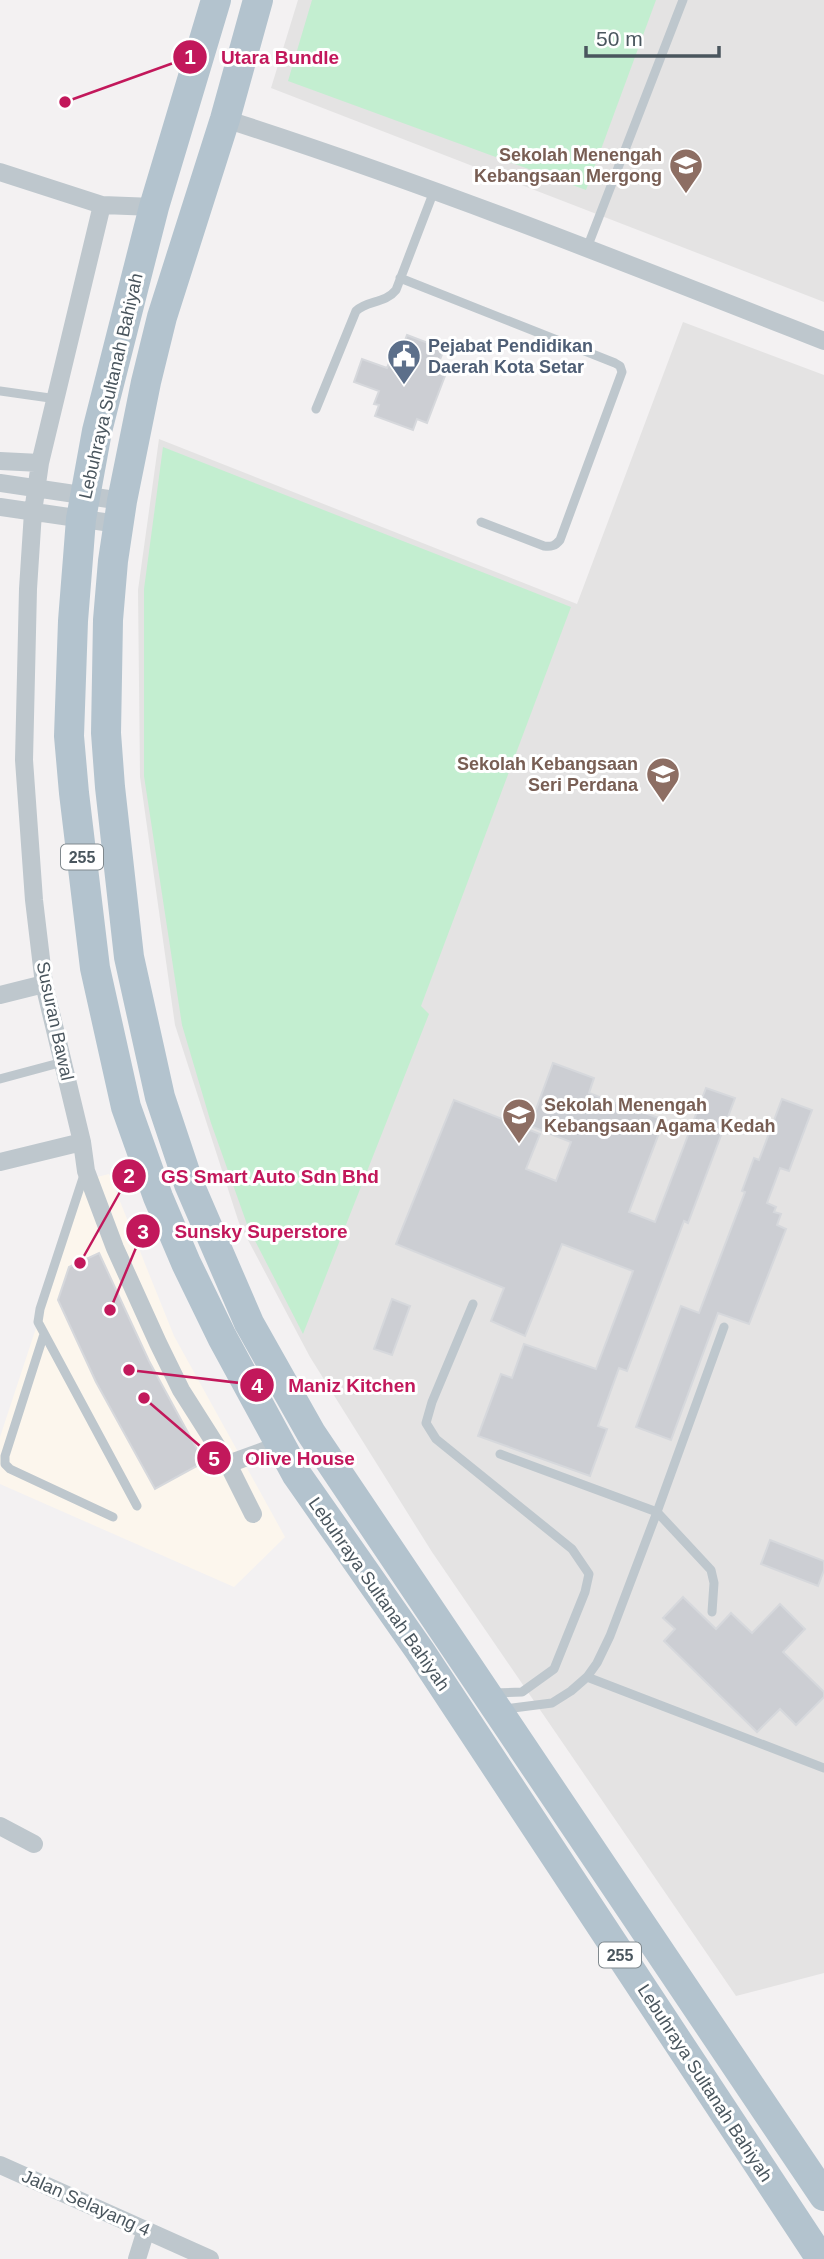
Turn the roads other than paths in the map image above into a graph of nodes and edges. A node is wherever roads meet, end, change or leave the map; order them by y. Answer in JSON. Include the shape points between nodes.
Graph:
{"nodes":[{"id":1,"x":216,"y":0,"type":"edge"},
{"id":2,"x":258,"y":0,"type":"edge"},
{"id":3,"x":683,"y":0,"type":"edge"},
{"id":4,"x":225,"y":119,"type":"junction"},
{"id":5,"x":0,"y":173,"type":"edge"},
{"id":6,"x":434,"y":191,"type":"junction"},
{"id":7,"x":102,"y":205,"type":"junction"},
{"id":8,"x":154,"y":207,"type":"junction"},
{"id":9,"x":587,"y":248,"type":"junction"},
{"id":10,"x":400,"y":278,"type":"junction"},
{"id":11,"x":824,"y":341,"type":"edge"},
{"id":12,"x":0,"y":391,"type":"edge"},
{"id":13,"x":57,"y":399,"type":"junction"},
{"id":14,"x":316,"y":409,"type":"dead end"},
{"id":15,"x":0,"y":461,"type":"edge"},
{"id":16,"x":40,"y":463,"type":"junction"},
{"id":17,"x":0,"y":483,"type":"edge"},
{"id":18,"x":36,"y":488,"type":"junction"},
{"id":19,"x":0,"y":507,"type":"edge"},
{"id":20,"x":83,"y":507,"type":"junction"},
{"id":21,"x":33,"y":512,"type":"junction"},
{"id":22,"x":120,"y":513,"type":"junction"},
{"id":23,"x":481,"y":522,"type":"dead end"},
{"id":24,"x":44,"y":984,"type":"junction"},
{"id":25,"x":0,"y":995,"type":"edge"},
{"id":26,"x":63,"y":1062,"type":"junction"},
{"id":27,"x":0,"y":1079,"type":"edge"},
{"id":28,"x":82,"y":1142,"type":"junction"},
{"id":29,"x":0,"y":1162,"type":"edge"},
{"id":30,"x":86,"y":1171,"type":"junction"},
{"id":31,"x":474,"y":1304,"type":"dead end"},
{"id":32,"x":724,"y":1328,"type":"dead end"},
{"id":33,"x":44,"y":1334,"type":"junction"},
{"id":34,"x":280,"y":1445,"type":"junction"},
{"id":35,"x":500,"y":1454,"type":"dead end"},
{"id":36,"x":228,"y":1464,"type":"junction"},
{"id":37,"x":137,"y":1506,"type":"dead end"},
{"id":38,"x":657,"y":1512,"type":"junction"},
{"id":39,"x":253,"y":1514,"type":"dead end"},
{"id":40,"x":113,"y":1517,"type":"dead end"},
{"id":41,"x":712,"y":1612,"type":"dead end"},
{"id":42,"x":587,"y":1677,"type":"junction"},
{"id":43,"x":492,"y":1701,"type":"junction"},
{"id":44,"x":824,"y":1768,"type":"edge"},
{"id":45,"x":0,"y":1826,"type":"edge"},
{"id":46,"x":34,"y":1844,"type":"dead end"},
{"id":47,"x":0,"y":2165,"type":"edge"},
{"id":48,"x":824,"y":2196,"type":"edge"},
{"id":49,"x":146,"y":2230,"type":"junction"},
{"id":50,"x":137,"y":2259,"type":"edge"},
{"id":51,"x":210,"y":2259,"type":"edge"},
{"id":52,"x":821,"y":2259,"type":"edge"}],
"edges":[{"from":1,"to":8,"type":"main road","name":"Lebuhraya Sultanah Bahiyah","number":"255"},
{"from":2,"to":4,"type":"main road","name":"Lebuhraya Sultanah Bahiyah","number":"255"},
{"from":3,"to":9,"type":"lane"},
{"from":4,"to":6,"type":"street"},
{"from":4,"to":22,"type":"main road","name":"Lebuhraya Sultanah Bahiyah","number":"255","via":[[162,317]]},
{"from":5,"to":7,"type":"street"},
{"from":6,"to":9,"type":"street"},
{"from":6,"to":10,"type":"lane"},
{"from":7,"to":8,"type":"street"},
{"from":7,"to":13,"type":"street","name":"Susuran Bawal"},
{"from":8,"to":20,"type":"main road","name":"Lebuhraya Sultanah Bahiyah","number":"255","via":[[97,431]]},
{"from":9,"to":11,"type":"street"},
{"from":10,"to":14,"type":"lane","via":[[388,298],[356,311]]},
{"from":10,"to":23,"type":"lane","via":[[615,363],[622,372],[556,545],[544,546]]},
{"from":12,"to":13,"type":"lane"},
{"from":13,"to":16,"type":"street","name":"Susuran Bawal"},
{"from":15,"to":16,"type":"street"},
{"from":16,"to":18,"type":"street","name":"Susuran Bawal"},
{"from":17,"to":18,"type":"street"},
{"from":18,"to":20,"type":"street"},
{"from":18,"to":21,"type":"street","name":"Susuran Bawal"},
{"from":19,"to":21,"type":"street"},
{"from":20,"to":21,"type":"street"},
{"from":20,"to":22,"type":"street"},
{"from":20,"to":34,"type":"main road","name":"Lebuhraya Sultanah Bahiyah","number":"255","via":[[69,736],[95,968],[109,1039],[126,1107],[186,1264]]},
{"from":21,"to":24,"type":"street","name":"Susuran Bawal","via":[[24,760]]},
{"from":22,"to":43,"type":"main road","name":"Lebuhraya Sultanah Bahiyah","number":"255","via":[[108,620],[106,733],[129,957],[160,1097],[189,1184],[249,1323],[326,1457]]},
{"from":24,"to":25,"type":"street"},
{"from":24,"to":26,"type":"street","name":"Susuran Bawal"},
{"from":26,"to":27,"type":"lane"},
{"from":26,"to":28,"type":"street","name":"Susuran Bawal"},
{"from":28,"to":29,"type":"street"},
{"from":28,"to":30,"type":"street","name":"Susuran Bawal"},
{"from":30,"to":33,"type":"lane","via":[[40,1309],[38,1322]]},
{"from":30,"to":36,"type":"street","name":"Susuran Bawal","via":[[158,1343],[181,1390]]},
{"from":31,"to":43,"type":"lane","via":[[426,1423],[436,1439],[572,1549],[589,1574],[554,1669],[522,1692]]},
{"from":32,"to":38,"type":"lane"},
{"from":33,"to":37,"type":"lane"},
{"from":33,"to":40,"type":"lane","via":[[5,1464]]},
{"from":34,"to":36,"type":"street"},
{"from":34,"to":52,"type":"main road","name":"Lebuhraya Sultanah Bahiyah","number":"255"},
{"from":35,"to":38,"type":"lane"},
{"from":36,"to":39,"type":"street","name":"Susuran Bawal"},
{"from":38,"to":41,"type":"lane","via":[[710,1570]]},
{"from":38,"to":42,"type":"lane","via":[[610,1636]]},
{"from":42,"to":43,"type":"lane","via":[[552,1703]]},
{"from":42,"to":44,"type":"lane"},
{"from":43,"to":48,"type":"main road","name":"Lebuhraya Sultanah Bahiyah","number":"255"},
{"from":45,"to":46,"type":"street"},
{"from":47,"to":49,"type":"street","name":"Jalan Selayang 4"},
{"from":49,"to":50,"type":"street"},
{"from":49,"to":51,"type":"street","name":"Jalan Selayang 4"}]}
